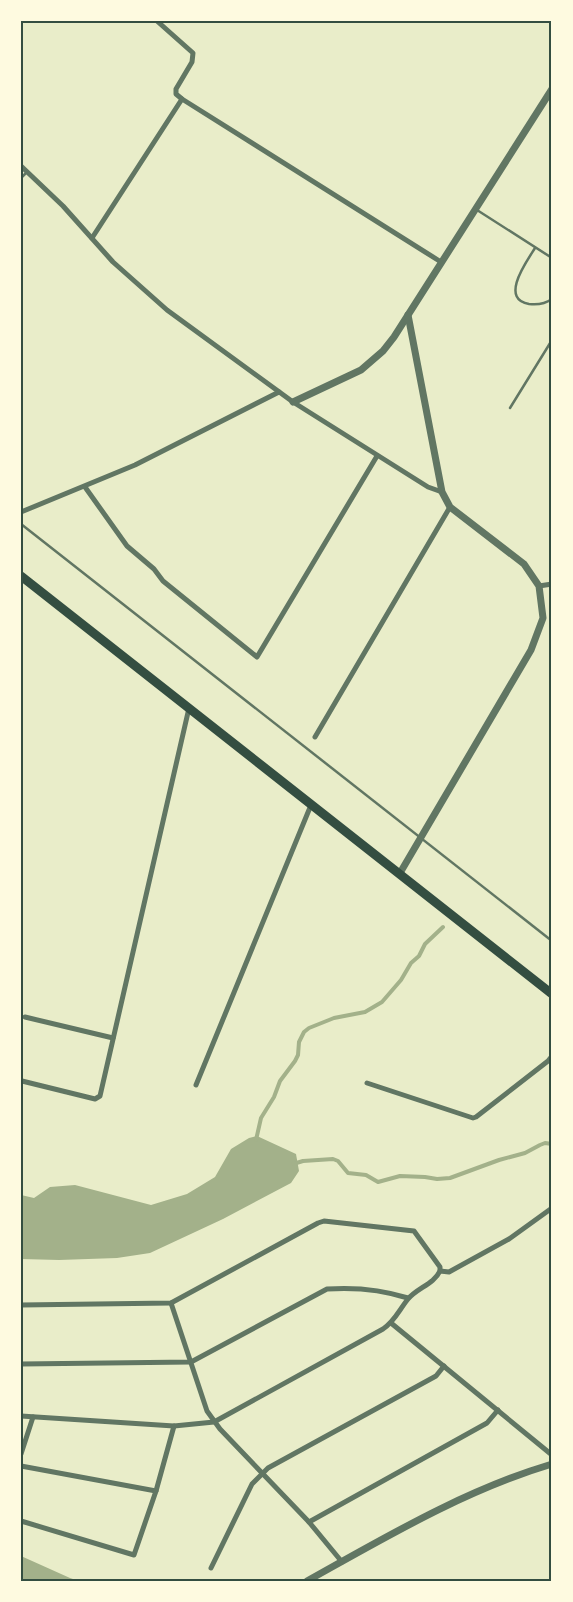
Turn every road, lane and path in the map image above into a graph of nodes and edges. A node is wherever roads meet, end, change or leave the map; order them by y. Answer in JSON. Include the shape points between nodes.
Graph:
{"nodes":[{"id":1,"x":157,"y":21,"type":"edge"},
{"id":2,"x":552,"y":89,"type":"edge"},
{"id":3,"x":182,"y":99,"type":"junction"},
{"id":4,"x":21,"y":166,"type":"edge"},
{"id":5,"x":28,"y":172,"type":"junction"},
{"id":6,"x":21,"y":178,"type":"edge"},
{"id":7,"x":475,"y":209,"type":"junction"},
{"id":8,"x":92,"y":238,"type":"junction"},
{"id":9,"x":535,"y":248,"type":"junction"},
{"id":10,"x":552,"y":258,"type":"edge"},
{"id":11,"x":441,"y":262,"type":"junction"},
{"id":12,"x":552,"y":299,"type":"edge"},
{"id":13,"x":408,"y":315,"type":"junction"},
{"id":14,"x":552,"y":340,"type":"edge"},
{"id":15,"x":279,"y":392,"type":"junction"},
{"id":16,"x":293,"y":402,"type":"junction"},
{"id":17,"x":510,"y":408,"type":"dead end"},
{"id":18,"x":377,"y":456,"type":"junction"},
{"id":19,"x":85,"y":487,"type":"junction"},
{"id":20,"x":442,"y":492,"type":"junction"},
{"id":21,"x":450,"y":507,"type":"junction"},
{"id":22,"x":22,"y":511,"type":"edge"},
{"id":23,"x":21,"y":524,"type":"edge"},
{"id":24,"x":21,"y":576,"type":"edge"},
{"id":25,"x":552,"y":584,"type":"edge"},
{"id":26,"x":539,"y":586,"type":"junction"},
{"id":27,"x":189,"y":708,"type":"junction"},
{"id":28,"x":316,"y":737,"type":"dead end"},
{"id":29,"x":311,"y":805,"type":"junction"},
{"id":30,"x":420,"y":838,"type":"junction"},
{"id":31,"x":400,"y":873,"type":"junction"},
{"id":32,"x":552,"y":941,"type":"edge"},
{"id":33,"x":552,"y":994,"type":"edge"},
{"id":34,"x":25,"y":1016,"type":"dead end"},
{"id":35,"x":114,"y":1038,"type":"junction"},
{"id":36,"x":552,"y":1056,"type":"edge"},
{"id":37,"x":22,"y":1081,"type":"edge"},
{"id":38,"x":367,"y":1083,"type":"dead end"},
{"id":39,"x":196,"y":1085,"type":"dead end"},
{"id":40,"x":552,"y":1208,"type":"edge"},
{"id":41,"x":440,"y":1271,"type":"junction"},
{"id":42,"x":408,"y":1298,"type":"junction"},
{"id":43,"x":171,"y":1303,"type":"junction"},
{"id":44,"x":21,"y":1305,"type":"edge"},
{"id":45,"x":391,"y":1323,"type":"junction"},
{"id":46,"x":191,"y":1362,"type":"junction"},
{"id":47,"x":21,"y":1364,"type":"edge"},
{"id":48,"x":444,"y":1366,"type":"junction"},
{"id":49,"x":498,"y":1410,"type":"junction"},
{"id":50,"x":21,"y":1416,"type":"edge"},
{"id":51,"x":33,"y":1417,"type":"junction"},
{"id":52,"x":214,"y":1422,"type":"junction"},
{"id":53,"x":174,"y":1426,"type":"junction"},
{"id":54,"x":21,"y":1454,"type":"edge"},
{"id":55,"x":552,"y":1456,"type":"edge"},
{"id":56,"x":552,"y":1464,"type":"edge"},
{"id":57,"x":21,"y":1466,"type":"edge"},
{"id":58,"x":263,"y":1474,"type":"junction"},
{"id":59,"x":156,"y":1490,"type":"junction"},
{"id":60,"x":21,"y":1521,"type":"edge"},
{"id":61,"x":309,"y":1522,"type":"junction"},
{"id":62,"x":342,"y":1562,"type":"junction"},
{"id":63,"x":211,"y":1568,"type":"dead end"},
{"id":64,"x":307,"y":1581,"type":"edge"}],
"edges":[{"from":1,"to":3,"type":"street","via":[[192,53],[192,62],[176,89],[176,94]]},
{"from":2,"to":7,"type":"street"},
{"from":3,"to":8,"type":"street"},
{"from":3,"to":11,"type":"street"},
{"from":4,"to":5,"type":"street"},
{"from":5,"to":6,"type":"lane"},
{"from":5,"to":8,"type":"street"},
{"from":7,"to":9,"type":"lane"},
{"from":7,"to":11,"type":"street"},
{"from":8,"to":15,"type":"street","via":[[167,310]]},
{"from":9,"to":10,"type":"lane"},
{"from":9,"to":12,"type":"lane","via":[[519,272],[516,292],[519,299],[527,304],[539,305]]},
{"from":11,"to":13,"type":"street"},
{"from":13,"to":16,"type":"street","via":[[383,351],[361,370]]},
{"from":13,"to":20,"type":"street"},
{"from":14,"to":17,"type":"lane"},
{"from":15,"to":16,"type":"street"},
{"from":15,"to":19,"type":"street"},
{"from":16,"to":18,"type":"street"},
{"from":18,"to":19,"type":"street","via":[[257,656],[163,581],[127,546]]},
{"from":18,"to":20,"type":"street"},
{"from":19,"to":22,"type":"street"},
{"from":20,"to":21,"type":"street"},
{"from":21,"to":26,"type":"street","via":[[524,564]]},
{"from":21,"to":28,"type":"street"},
{"from":23,"to":30,"type":"lane"},
{"from":24,"to":27,"type":"highway"},
{"from":25,"to":26,"type":"street"},
{"from":26,"to":30,"type":"street","via":[[543,618],[532,650]]},
{"from":27,"to":29,"type":"highway"},
{"from":27,"to":35,"type":"street"},
{"from":29,"to":31,"type":"highway"},
{"from":29,"to":39,"type":"street"},
{"from":30,"to":31,"type":"street"},
{"from":30,"to":32,"type":"lane"},
{"from":31,"to":33,"type":"highway"},
{"from":34,"to":35,"type":"street"},
{"from":35,"to":37,"type":"street","via":[[98,1099]]},
{"from":36,"to":38,"type":"street","via":[[476,1118]]},
{"from":40,"to":41,"type":"street","via":[[509,1239],[449,1272]]},
{"from":41,"to":42,"type":"street","via":[[437,1277]]},
{"from":41,"to":43,"type":"street","via":[[414,1230],[321,1222]]},
{"from":42,"to":45,"type":"street"},
{"from":42,"to":46,"type":"street","via":[[352,1287],[327,1289]]},
{"from":43,"to":44,"type":"street"},
{"from":43,"to":46,"type":"street"},
{"from":45,"to":48,"type":"street"},
{"from":45,"to":52,"type":"street"},
{"from":46,"to":47,"type":"street"},
{"from":46,"to":52,"type":"street","via":[[207,1412]]},
{"from":48,"to":49,"type":"street"},
{"from":48,"to":58,"type":"street","via":[[436,1376],[268,1468]]},
{"from":49,"to":55,"type":"street"},
{"from":49,"to":61,"type":"street","via":[[487,1423]]},
{"from":50,"to":51,"type":"street"},
{"from":51,"to":53,"type":"street"},
{"from":51,"to":54,"type":"street"},
{"from":52,"to":53,"type":"street"},
{"from":52,"to":58,"type":"street"},
{"from":53,"to":59,"type":"street"},
{"from":56,"to":62,"type":"street","via":[[490,1485],[449,1504]]},
{"from":57,"to":59,"type":"street"},
{"from":58,"to":61,"type":"street"},
{"from":58,"to":63,"type":"street","via":[[252,1484]]},
{"from":59,"to":60,"type":"street","via":[[134,1556]]},
{"from":61,"to":62,"type":"street"},
{"from":62,"to":64,"type":"street"}]}
